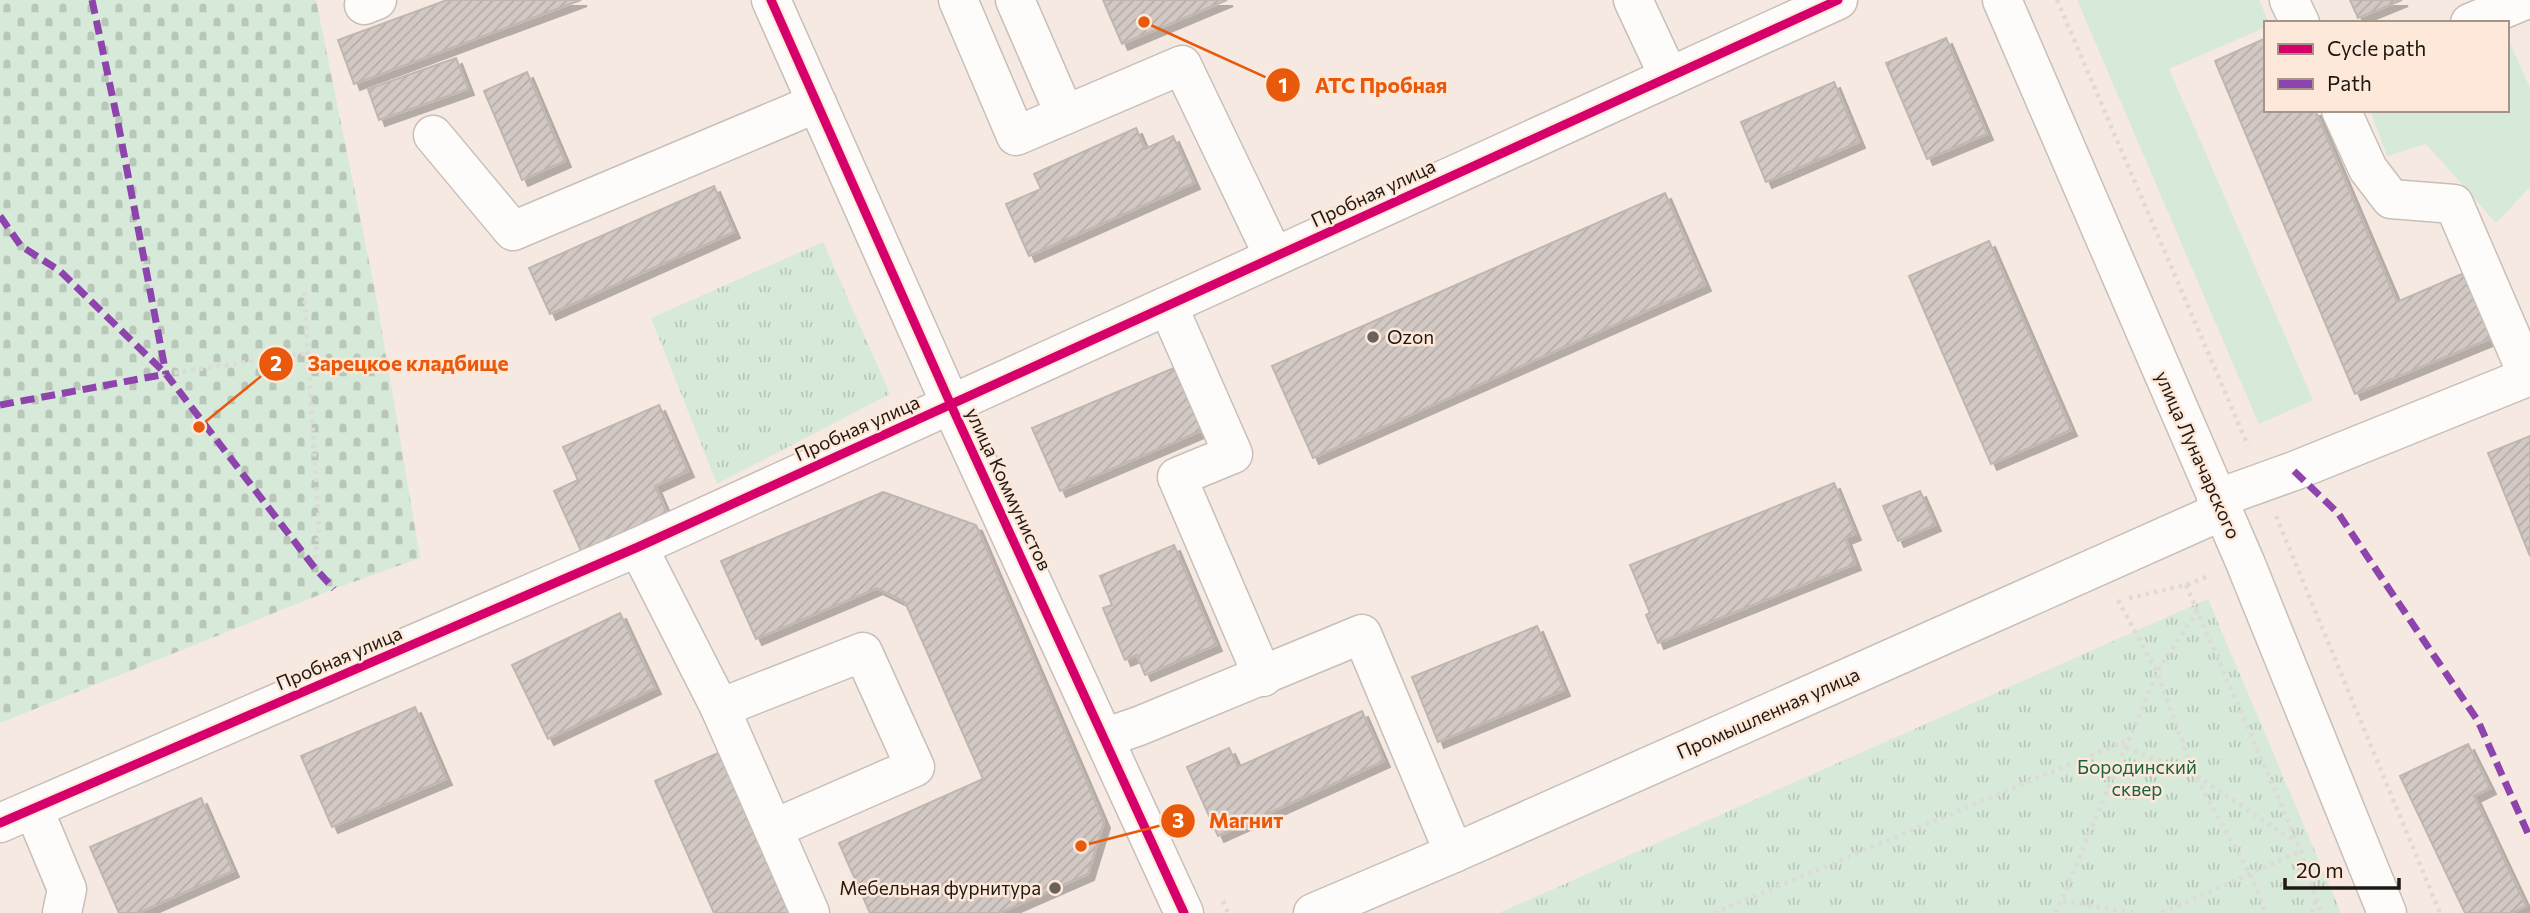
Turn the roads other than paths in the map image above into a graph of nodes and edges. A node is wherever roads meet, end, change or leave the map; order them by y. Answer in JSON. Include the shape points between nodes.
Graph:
{"nodes":[{"id":1,"x":772,"y":0,"type":"edge"},
{"id":2,"x":958,"y":0,"type":"edge"},
{"id":3,"x":1015,"y":0,"type":"edge"},
{"id":4,"x":1633,"y":0,"type":"edge"},
{"id":5,"x":1838,"y":0,"type":"edge"},
{"id":6,"x":2002,"y":0,"type":"edge"},
{"id":7,"x":2289,"y":0,"type":"edge"},
{"id":8,"x":2525,"y":0,"type":"edge"},
{"id":9,"x":2299,"y":21,"type":"edge"},
{"id":10,"x":2475,"y":21,"type":"edge"},
{"id":11,"x":1670,"y":77,"type":"junction"},
{"id":12,"x":817,"y":103,"type":"junction"},
{"id":13,"x":2342,"y":112,"type":"edge"},
{"id":14,"x":1065,"y":116,"type":"junction"},
{"id":15,"x":433,"y":135,"type":"dead end"},
{"id":16,"x":1275,"y":257,"type":"junction"},
{"id":17,"x":1168,"y":306,"type":"junction"},
{"id":18,"x":2529,"y":376,"type":"edge"},
{"id":19,"x":951,"y":405,"type":"junction"},
{"id":20,"x":2219,"y":505,"type":"junction"},
{"id":21,"x":638,"y":547,"type":"junction"},
{"id":22,"x":1263,"y":677,"type":"junction"},
{"id":23,"x":720,"y":708,"type":"junction"},
{"id":24,"x":1104,"y":737,"type":"junction"},
{"id":25,"x":17,"y":816,"type":"edge"},
{"id":26,"x":773,"y":829,"type":"junction"},
{"id":27,"x":1454,"y":853,"type":"junction"},
{"id":28,"x":62,"y":913,"type":"edge"},
{"id":29,"x":810,"y":913,"type":"edge"},
{"id":30,"x":1184,"y":913,"type":"edge"},
{"id":31,"x":1313,"y":913,"type":"edge"},
{"id":32,"x":2387,"y":913,"type":"edge"}],
"edges":[{"from":1,"to":12,"type":"street","name":"улица Коммунистов"},
{"from":2,"to":14,"type":"street","via":[[1016,136]]},
{"from":3,"to":14,"type":"street"},
{"from":4,"to":11,"type":"street"},
{"from":5,"to":11,"type":"street","name":"Пробная улица"},
{"from":6,"to":20,"type":"street","name":"улица Луначарского"},
{"from":7,"to":9,"type":"street"},
{"from":8,"to":10,"type":"street"},
{"from":11,"to":16,"type":"street","name":"Пробная улица"},
{"from":12,"to":15,"type":"street","via":[[513,231]]},
{"from":12,"to":19,"type":"street","name":"улица Коммунистов"},
{"from":13,"to":18,"type":"street","via":[[2368,169],[2391,199],[2454,204]]},
{"from":14,"to":16,"type":"street","via":[[1182,65]]},
{"from":16,"to":17,"type":"street","name":"Пробная улица"},
{"from":17,"to":19,"type":"street","name":"Пробная улица"},
{"from":17,"to":22,"type":"street","via":[[1233,454],[1177,477]]},
{"from":18,"to":20,"type":"street","name":"Промышленная улица"},
{"from":19,"to":21,"type":"street","name":"Пробная улица"},
{"from":19,"to":24,"type":"street","name":"улица Коммунистов"},
{"from":20,"to":27,"type":"street","name":"Промышленная улица"},
{"from":20,"to":32,"type":"street","name":"улица Луначарского"},
{"from":21,"to":23,"type":"street"},
{"from":21,"to":25,"type":"street","name":"Пробная улица"},
{"from":22,"to":24,"type":"street"},
{"from":22,"to":27,"type":"street","via":[[1362,634]]},
{"from":23,"to":26,"type":"street"},
{"from":23,"to":26,"type":"street","via":[[863,652],[915,767]]},
{"from":24,"to":30,"type":"street","name":"улица Коммунистов"},
{"from":25,"to":28,"type":"street","via":[[67,889]]},
{"from":26,"to":29,"type":"street"},
{"from":27,"to":31,"type":"street","name":"Промышленная улица"}]}
